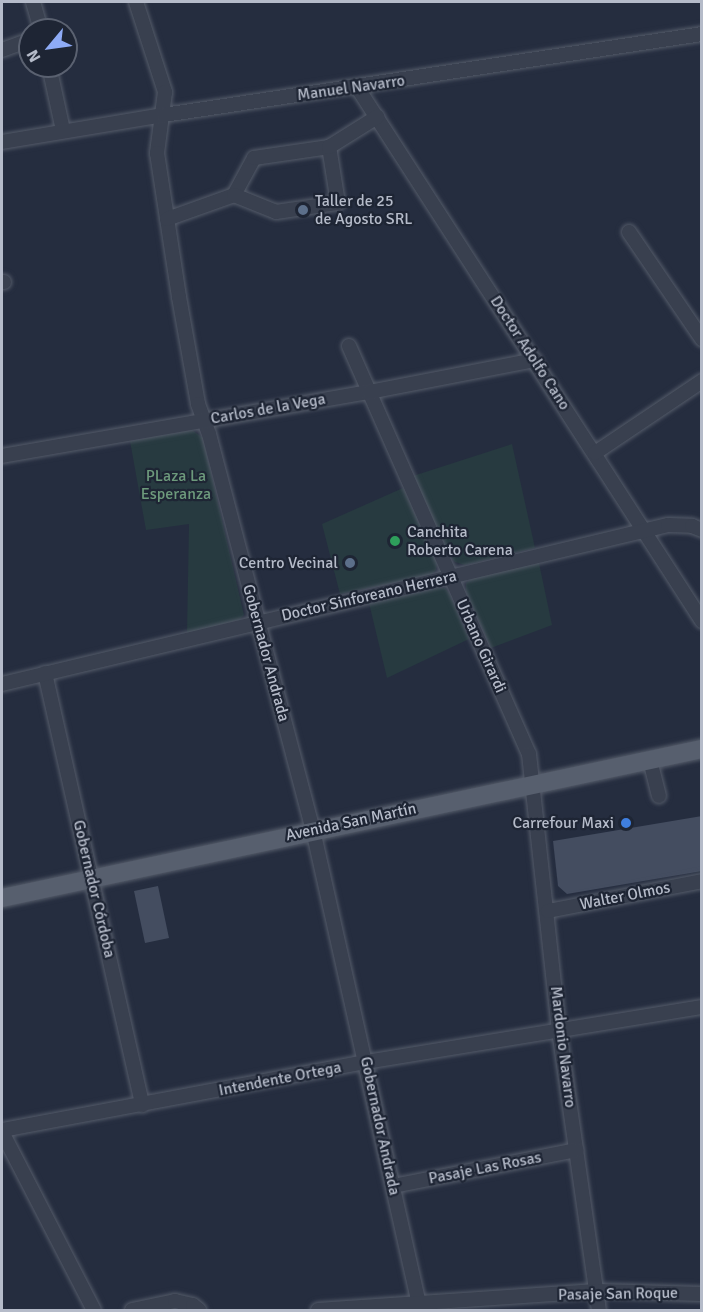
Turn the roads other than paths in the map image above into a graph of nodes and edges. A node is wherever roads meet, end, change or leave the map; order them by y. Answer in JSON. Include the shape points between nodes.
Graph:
{"nodes":[{"id":1,"x":33,"y":2,"type":"edge"},
{"id":2,"x":136,"y":2,"type":"edge"},
{"id":3,"x":38,"y":18,"type":"edge"},
{"id":4,"x":702,"y":34,"type":"edge"},
{"id":5,"x":18,"y":44,"type":"edge"},
{"id":6,"x":2,"y":50,"type":"edge"},
{"id":7,"x":52,"y":78,"type":"edge"},
{"id":8,"x":357,"y":87,"type":"junction"},
{"id":9,"x":164,"y":115,"type":"junction"},
{"id":10,"x":377,"y":117,"type":"junction"},
{"id":11,"x":63,"y":130,"type":"junction"},
{"id":12,"x":2,"y":142,"type":"edge"},
{"id":13,"x":329,"y":147,"type":"junction"},
{"id":14,"x":234,"y":195,"type":"junction"},
{"id":15,"x":167,"y":219,"type":"junction"},
{"id":16,"x":629,"y":232,"type":"dead end"},
{"id":17,"x":702,"y":339,"type":"edge"},
{"id":18,"x":349,"y":346,"type":"dead end"},
{"id":19,"x":535,"y":360,"type":"junction"},
{"id":20,"x":702,"y":381,"type":"edge"},
{"id":21,"x":369,"y":392,"type":"junction"},
{"id":22,"x":204,"y":420,"type":"junction"},
{"id":23,"x":595,"y":453,"type":"junction"},
{"id":24,"x":2,"y":456,"type":"edge"},
{"id":25,"x":702,"y":530,"type":"edge"},
{"id":26,"x":644,"y":531,"type":"junction"},
{"id":27,"x":450,"y":577,"type":"junction"},
{"id":28,"x":702,"y":621,"type":"edge"},
{"id":29,"x":257,"y":622,"type":"junction"},
{"id":30,"x":45,"y":673,"type":"junction"},
{"id":31,"x":2,"y":684,"type":"edge"},
{"id":32,"x":702,"y":749,"type":"edge"},
{"id":33,"x":650,"y":760,"type":"junction"},
{"id":34,"x":534,"y":783,"type":"junction"},
{"id":35,"x":659,"y":796,"type":"dead end"},
{"id":36,"x":313,"y":830,"type":"junction"},
{"id":37,"x":92,"y":879,"type":"junction"},
{"id":38,"x":702,"y":881,"type":"edge"},
{"id":39,"x":2,"y":898,"type":"edge"},
{"id":40,"x":548,"y":911,"type":"junction"},
{"id":41,"x":702,"y":1007,"type":"edge"},
{"id":42,"x":559,"y":1030,"type":"junction"},
{"id":43,"x":366,"y":1062,"type":"junction"},
{"id":44,"x":142,"y":1106,"type":"junction"},
{"id":45,"x":2,"y":1131,"type":"edge"},
{"id":46,"x":577,"y":1150,"type":"junction"},
{"id":47,"x":393,"y":1186,"type":"junction"},
{"id":48,"x":596,"y":1291,"type":"junction"},
{"id":49,"x":702,"y":1294,"type":"edge"},
{"id":50,"x":419,"y":1305,"type":"junction"},
{"id":51,"x":446,"y":1307,"type":"edge"},
{"id":52,"x":94,"y":1311,"type":"edge"},
{"id":53,"x":132,"y":1311,"type":"edge"},
{"id":54,"x":199,"y":1311,"type":"edge"},
{"id":55,"x":318,"y":1311,"type":"edge"},
{"id":56,"x":599,"y":1311,"type":"edge"}],
"edges":[{"from":1,"to":3,"type":"street"},
{"from":2,"to":9,"type":"street","name":"Gobernador Andrada","via":[[165,92]]},
{"from":4,"to":8,"type":"street","name":"Manuel Navarro"},
{"from":5,"to":6,"type":"street"},
{"from":7,"to":11,"type":"street"},
{"from":8,"to":9,"type":"street","name":"Manuel Navarro"},
{"from":8,"to":10,"type":"street","name":"Doctor Adolfo Cano"},
{"from":9,"to":11,"type":"street","name":"Manuel Navarro"},
{"from":9,"to":15,"type":"street","name":"Gobernador Andrada","via":[[157,153]]},
{"from":10,"to":13,"type":"street"},
{"from":10,"to":19,"type":"street","name":"Doctor Adolfo Cano"},
{"from":11,"to":12,"type":"street","name":"Manuel Navarro"},
{"from":13,"to":14,"type":"street","via":[[254,158]]},
{"from":13,"to":14,"type":"street","via":[[338,203],[276,213]]},
{"from":14,"to":15,"type":"street"},
{"from":15,"to":22,"type":"street","name":"Gobernador Andrada","via":[[180,308]]},
{"from":16,"to":17,"type":"street"},
{"from":18,"to":21,"type":"street","name":"Urbano Girardi"},
{"from":19,"to":21,"type":"street","name":"Carlos de la Vega"},
{"from":19,"to":23,"type":"street","name":"Doctor Adolfo Cano"},
{"from":20,"to":23,"type":"street"},
{"from":21,"to":22,"type":"street","name":"Carlos de la Vega"},
{"from":21,"to":27,"type":"street","name":"Urbano Girardi"},
{"from":22,"to":24,"type":"street","name":"Carlos de la Vega"},
{"from":22,"to":29,"type":"street","name":"Gobernador Andrada"},
{"from":23,"to":26,"type":"street","name":"Doctor Adolfo Cano"},
{"from":25,"to":26,"type":"street","name":"Doctor Sinforeano Herrera","via":[[668,525]]},
{"from":26,"to":27,"type":"street","name":"Doctor Sinforeano Herrera"},
{"from":26,"to":28,"type":"street","name":"Doctor Adolfo Cano"},
{"from":27,"to":29,"type":"street","name":"Doctor Sinforeano Herrera"},
{"from":27,"to":34,"type":"street","name":"Urbano Girardi","via":[[529,754]]},
{"from":29,"to":30,"type":"street","name":"Doctor Sinforeano Herrera"},
{"from":29,"to":36,"type":"street","name":"Gobernador Andrada"},
{"from":30,"to":31,"type":"street","name":"Doctor Sinforeano Herrera"},
{"from":30,"to":37,"type":"street","name":"Gobernador Córdoba"},
{"from":32,"to":33,"type":"main road","name":"Avenida San Martín"},
{"from":33,"to":34,"type":"main road","name":"Avenida San Martín"},
{"from":33,"to":35,"type":"street"},
{"from":34,"to":36,"type":"main road","name":"Avenida San Martín"},
{"from":34,"to":40,"type":"street","name":"Mardonio Navarro"},
{"from":36,"to":37,"type":"main road","name":"Avenida San Martín"},
{"from":36,"to":43,"type":"street","name":"Gobernador Andrada"},
{"from":37,"to":39,"type":"main road","name":"Avenida San Martín"},
{"from":37,"to":44,"type":"street","name":"Gobernador Córdoba"},
{"from":38,"to":40,"type":"street","name":"Walter Olmos"},
{"from":40,"to":42,"type":"street","name":"Mardonio Navarro"},
{"from":41,"to":42,"type":"street","name":"Intendente Ortega"},
{"from":42,"to":43,"type":"street","name":"Intendente Ortega"},
{"from":42,"to":46,"type":"street","name":"Mardonio Navarro"},
{"from":43,"to":44,"type":"street","name":"Intendente Ortega"},
{"from":43,"to":47,"type":"street","name":"Gobernador Andrada"},
{"from":44,"to":45,"type":"street","name":"Intendente Ortega"},
{"from":45,"to":52,"type":"street"},
{"from":46,"to":47,"type":"street","name":"Pasaje Las Rosas"},
{"from":46,"to":48,"type":"street","name":"Mardonio Navarro"},
{"from":47,"to":50,"type":"street","name":"Gobernador Andrada"},
{"from":48,"to":49,"type":"street","name":"Pasaje San Roque"},
{"from":48,"to":51,"type":"street","name":"Pasaje San Roque"},
{"from":48,"to":56,"type":"street","name":"Mardonio Navarro"},
{"from":50,"to":51,"type":"street","name":"Pasaje San Roque"},
{"from":50,"to":55,"type":"street","name":"Pasaje San Roque"},
{"from":53,"to":54,"type":"street","via":[[175,1301],[193,1305]]}]}
